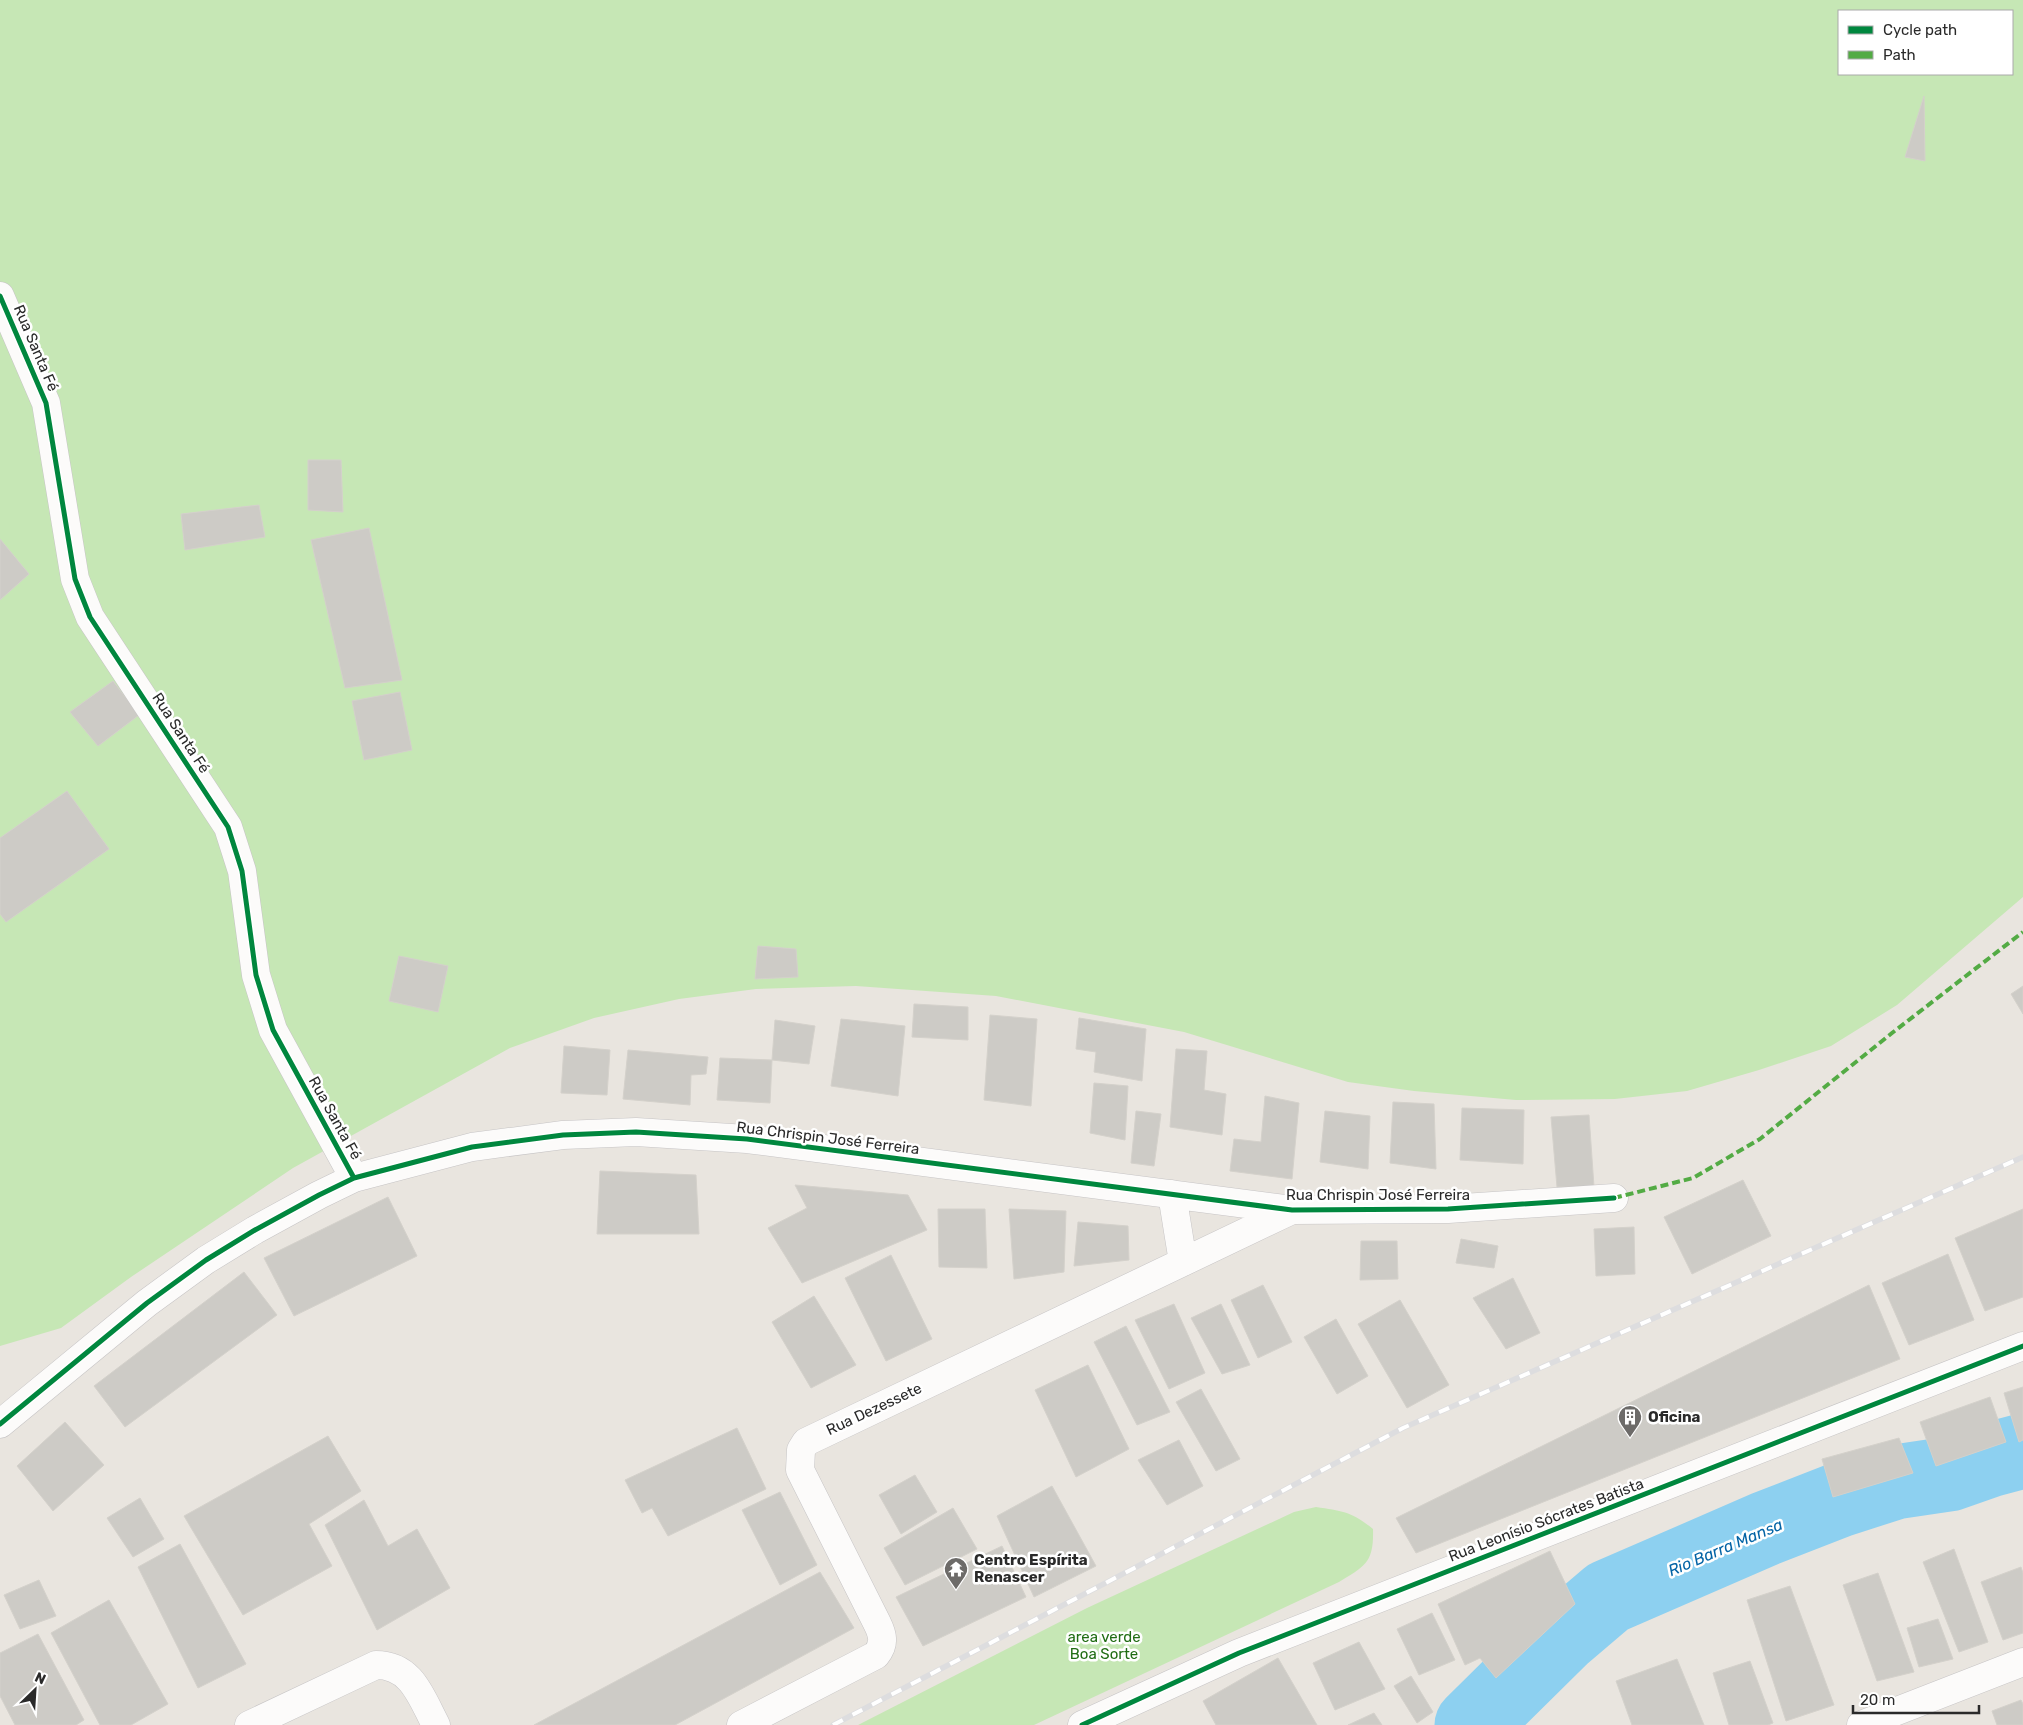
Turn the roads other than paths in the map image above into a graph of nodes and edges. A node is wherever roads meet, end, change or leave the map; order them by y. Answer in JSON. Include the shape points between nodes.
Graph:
{"nodes":[{"id":1,"x":0,"y":296,"type":"edge"},
{"id":2,"x":354,"y":1178,"type":"junction"},
{"id":3,"x":1172,"y":1194,"type":"junction"},
{"id":4,"x":1614,"y":1198,"type":"dead end"},
{"id":5,"x":1292,"y":1210,"type":"junction"},
{"id":6,"x":1183,"y":1262,"type":"junction"},
{"id":7,"x":2023,"y":1346,"type":"edge"},
{"id":8,"x":0,"y":1424,"type":"edge"},
{"id":9,"x":2023,"y":1662,"type":"edge"},
{"id":10,"x":249,"y":1725,"type":"edge"},
{"id":11,"x":436,"y":1725,"type":"edge"},
{"id":12,"x":741,"y":1725,"type":"edge"},
{"id":13,"x":1082,"y":1725,"type":"edge"},
{"id":14,"x":1861,"y":1725,"type":"edge"}],
"edges":[{"from":1,"to":2,"type":"street","name":"Rua Santa Fé","via":[[46,403],[75,579],[87,610],[228,827],[242,871],[256,975],[273,1030]]},
{"from":2,"to":3,"type":"street","name":"Rua Chrispin José Ferreira","via":[[472,1148],[563,1134],[636,1132],[747,1139]]},
{"from":2,"to":8,"type":"street","name":"Rua Chrispin José Ferreira","via":[[206,1260],[147,1303]]},
{"from":3,"to":5,"type":"street","name":"Rua Chrispin José Ferreira"},
{"from":3,"to":6,"type":"street"},
{"from":4,"to":5,"type":"street","name":"Rua Chrispin José Ferreira","via":[[1448,1209]]},
{"from":5,"to":6,"type":"street","name":"Rua Dezessete"},
{"from":6,"to":12,"type":"street","name":"Rua Dezessete","via":[[806,1442],[801,1450],[800,1470],[878,1623],[883,1642],[876,1655]]},
{"from":7,"to":13,"type":"street","name":"Rua Leonísio Sócrates Batista","via":[[1248,1650]]},
{"from":9,"to":14,"type":"street"},
{"from":10,"to":11,"type":"street","via":[[382,1665],[397,1668],[405,1674]]}]}
